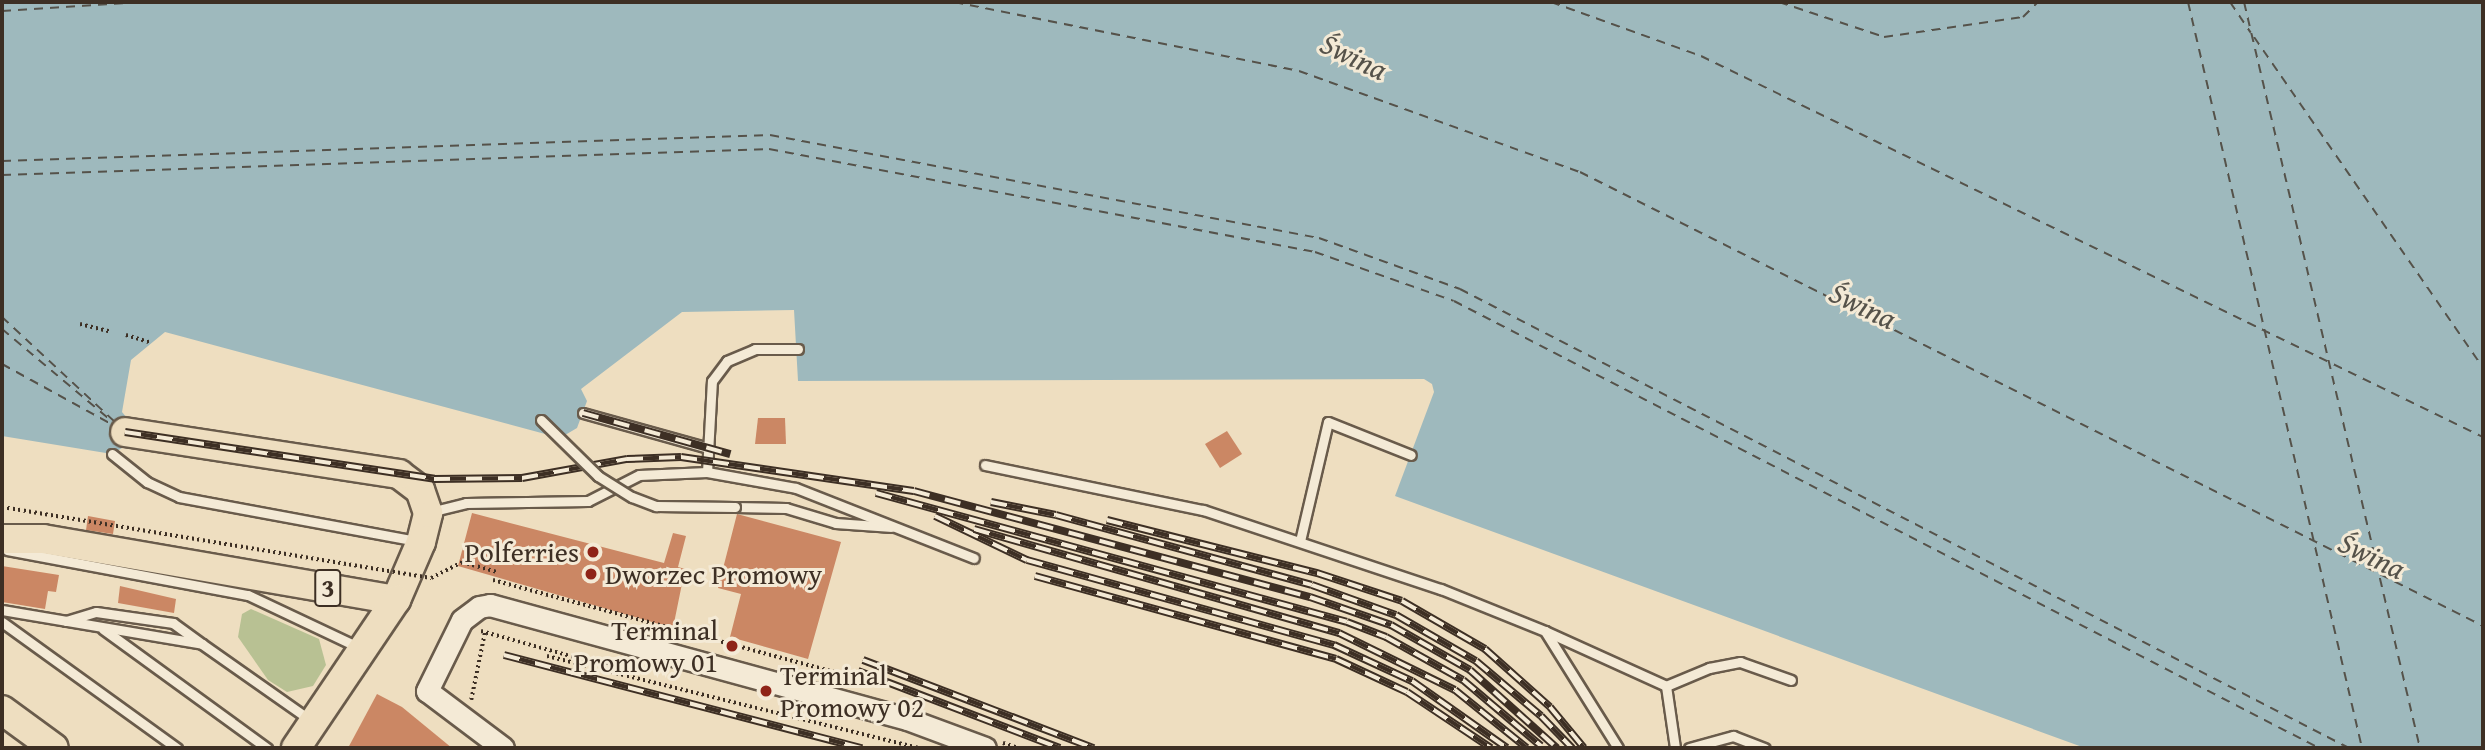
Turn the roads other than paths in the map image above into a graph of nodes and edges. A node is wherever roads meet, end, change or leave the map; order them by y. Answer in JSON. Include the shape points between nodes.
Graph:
{"nodes":[{"id":1,"x":797,"y":349,"type":"dead end"},
{"id":2,"x":583,"y":412,"type":"dead end"},
{"id":3,"x":541,"y":420,"type":"dead end"},
{"id":4,"x":119,"y":443,"type":"joint"},
{"id":5,"x":705,"y":447,"type":"junction"},
{"id":6,"x":1411,"y":455,"type":"dead end"},
{"id":7,"x":985,"y":465,"type":"dead end"},
{"id":8,"x":706,"y":472,"type":"junction"},
{"id":9,"x":428,"y":513,"type":"junction"},
{"id":10,"x":900,"y":527,"type":"junction"},
{"id":11,"x":2,"y":539,"type":"edge"},
{"id":12,"x":1300,"y":541,"type":"junction"},
{"id":13,"x":421,"y":542,"type":"junction"},
{"id":14,"x":2,"y":549,"type":"edge"},
{"id":15,"x":974,"y":558,"type":"dead end"},
{"id":16,"x":396,"y":600,"type":"junction"},
{"id":17,"x":2,"y":610,"type":"edge"},
{"id":18,"x":2,"y":622,"type":"edge"},
{"id":19,"x":65,"y":622,"type":"junction"},
{"id":20,"x":102,"y":628,"type":"junction"},
{"id":21,"x":1545,"y":631,"type":"junction"},
{"id":22,"x":202,"y":644,"type":"junction"},
{"id":23,"x":365,"y":651,"type":"junction"},
{"id":24,"x":1791,"y":680,"type":"dead end"},
{"id":25,"x":1666,"y":687,"type":"junction"},
{"id":26,"x":2,"y":710,"type":"edge"},
{"id":27,"x":314,"y":723,"type":"junction"},
{"id":28,"x":54,"y":748,"type":"edge"},
{"id":29,"x":177,"y":748,"type":"edge"},
{"id":30,"x":267,"y":748,"type":"edge"},
{"id":31,"x":296,"y":748,"type":"edge"},
{"id":32,"x":503,"y":748,"type":"edge"},
{"id":33,"x":985,"y":748,"type":"edge"},
{"id":34,"x":1618,"y":748,"type":"edge"},
{"id":35,"x":1675,"y":748,"type":"edge"},
{"id":36,"x":1689,"y":748,"type":"edge"},
{"id":37,"x":1765,"y":748,"type":"edge"}],
"edges":[{"from":1,"to":5,"type":"lane","via":[[755,349],[727,361],[712,381]]},
{"from":2,"to":5,"type":"lane"},
{"from":3,"to":10,"type":"lane","bridge":true,"via":[[598,476],[656,506],[786,508],[825,520]]},
{"from":4,"to":9,"type":"highway","via":[[283,455],[399,474],[420,490]]},
{"from":4,"to":13,"type":"lane","via":[[147,482],[179,497]]},
{"from":5,"to":8,"type":"lane"},
{"from":6,"to":12,"type":"lane","via":[[1328,422]]},
{"from":7,"to":12,"type":"lane","via":[[1203,510]]},
{"from":8,"to":9,"type":"lane","via":[[639,475],[587,501],[478,502]]},
{"from":8,"to":10,"type":"lane","via":[[796,488]]},
{"from":9,"to":13,"type":"highway","number":"3"},
{"from":10,"to":15,"type":"lane"},
{"from":11,"to":16,"type":"highway","number":"3","via":[[43,538]]},
{"from":12,"to":21,"type":"lane"},
{"from":13,"to":16,"type":"highway","number":"3"},
{"from":14,"to":23,"type":"lane","via":[[248,595]]},
{"from":16,"to":23,"type":"highway","number":"3"},
{"from":17,"to":19,"type":"lane"},
{"from":18,"to":29,"type":"lane"},
{"from":19,"to":20,"type":"lane"},
{"from":19,"to":22,"type":"lane","via":[[96,612],[173,623]]},
{"from":20,"to":22,"type":"lane"},
{"from":20,"to":30,"type":"lane"},
{"from":21,"to":25,"type":"lane"},
{"from":21,"to":34,"type":"lane"},
{"from":22,"to":27,"type":"lane"},
{"from":23,"to":27,"type":"highway","number":"3"},
{"from":24,"to":25,"type":"lane","via":[[1740,662],[1709,668]]},
{"from":25,"to":35,"type":"lane"},
{"from":26,"to":28,"type":"highway"},
{"from":27,"to":31,"type":"highway","number":"3"},
{"from":32,"to":33,"type":"street","via":[[427,691],[462,620],[479,607],[499,607],[653,648],[907,719]]},
{"from":36,"to":37,"type":"lane","via":[[1733,736]]}]}
